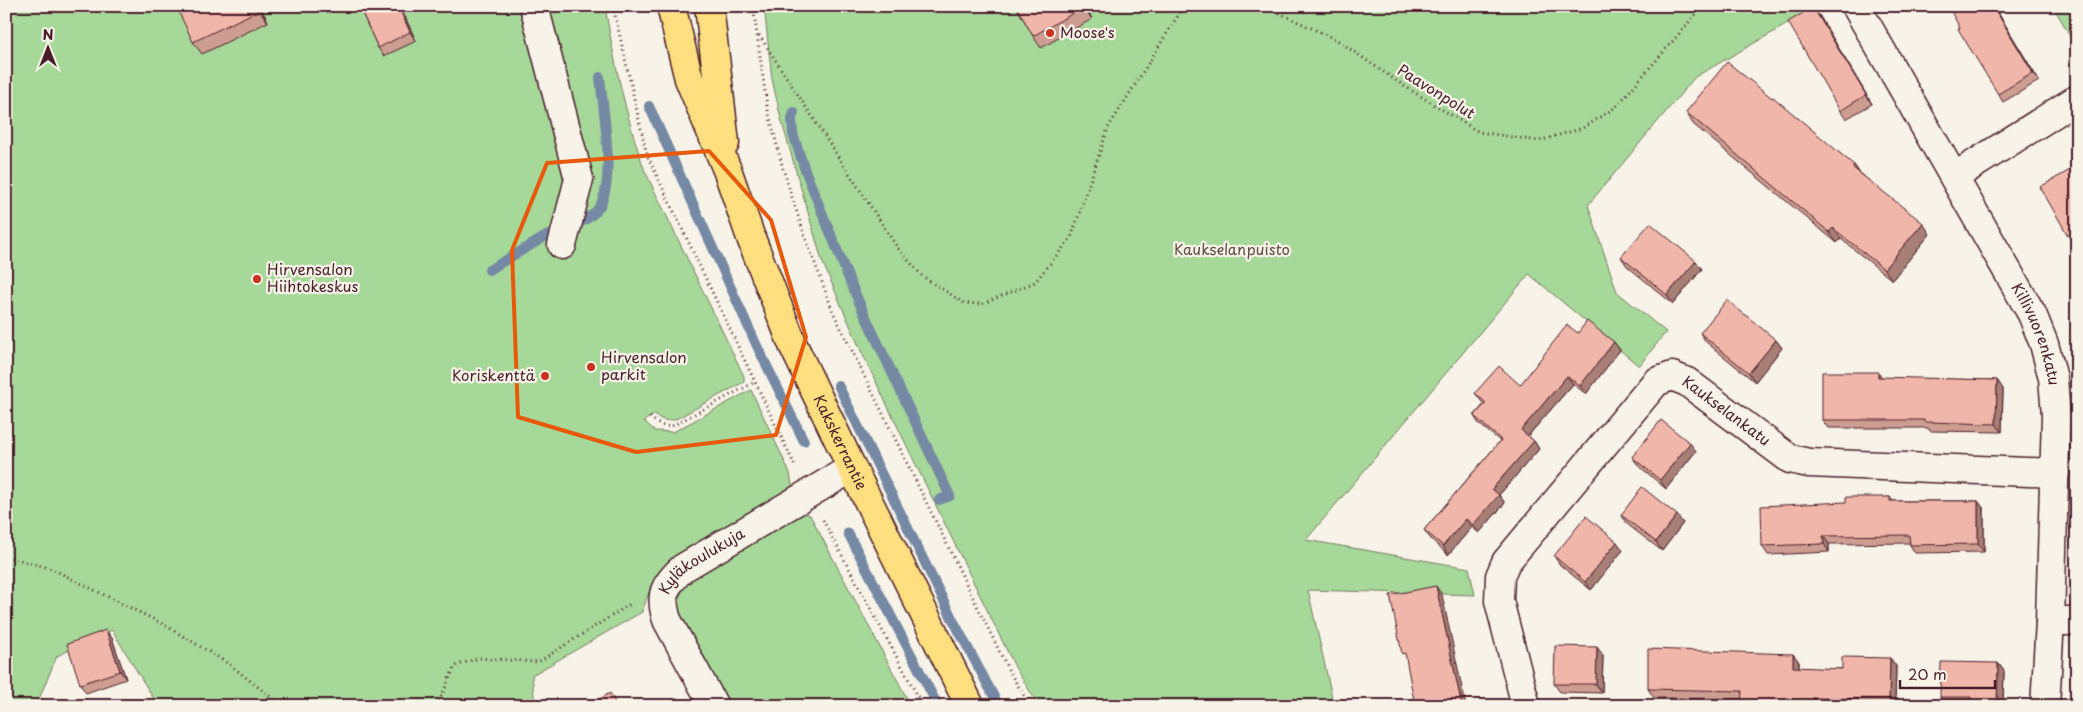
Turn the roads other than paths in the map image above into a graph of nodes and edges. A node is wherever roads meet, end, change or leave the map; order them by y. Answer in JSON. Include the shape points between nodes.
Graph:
{"nodes":[{"id":1,"x":534,"y":6,"type":"edge"},
{"id":2,"x":671,"y":6,"type":"edge"},
{"id":3,"x":709,"y":6,"type":"edge"},
{"id":4,"x":1856,"y":6,"type":"edge"},
{"id":5,"x":2077,"y":100,"type":"edge"},
{"id":6,"x":728,"y":172,"type":"junction"},
{"id":7,"x":1954,"y":177,"type":"junction"},
{"id":8,"x":562,"y":246,"type":"dead end"},
{"id":9,"x":852,"y":468,"type":"junction"},
{"id":10,"x":2055,"y":473,"type":"junction"},
{"id":11,"x":2050,"y":621,"type":"junction"},
{"id":12,"x":2077,"y":622,"type":"edge"},
{"id":13,"x":714,"y":706,"type":"edge"},
{"id":14,"x":970,"y":706,"type":"edge"},
{"id":15,"x":1526,"y":706,"type":"edge"},
{"id":16,"x":2045,"y":706,"type":"edge"}],
"edges":[{"from":1,"to":8,"type":"street","via":[[579,179]]},
{"from":2,"to":6,"type":"main road","name":"Kakskerrantie","via":[[688,79]]},
{"from":3,"to":6,"type":"main road","name":"Kakskerrantie"},
{"from":4,"to":7,"type":"street","name":"Killivuorenkatu"},
{"from":5,"to":7,"type":"street"},
{"from":6,"to":9,"type":"main road","name":"Kakskerrantie","via":[[793,345]]},
{"from":7,"to":10,"type":"street","name":"Killivuorenkatu","via":[[2032,314],[2044,344],[2056,406]]},
{"from":9,"to":13,"type":"street","name":"Kyläkoulukuja","via":[[683,568],[664,590],[663,606],[667,620]]},
{"from":9,"to":14,"type":"main road","name":"Kakskerrantie"},
{"from":10,"to":11,"type":"street","name":"Killivuorenkatu"},
{"from":10,"to":15,"type":"street","name":"Kaukselankatu","via":[[1809,463],[1790,459],[1687,382],[1672,376],[1656,382],[1506,562],[1500,576],[1499,601]]},
{"from":11,"to":12,"type":"street"},
{"from":11,"to":16,"type":"street","name":"Killivuorenkatu"}]}
